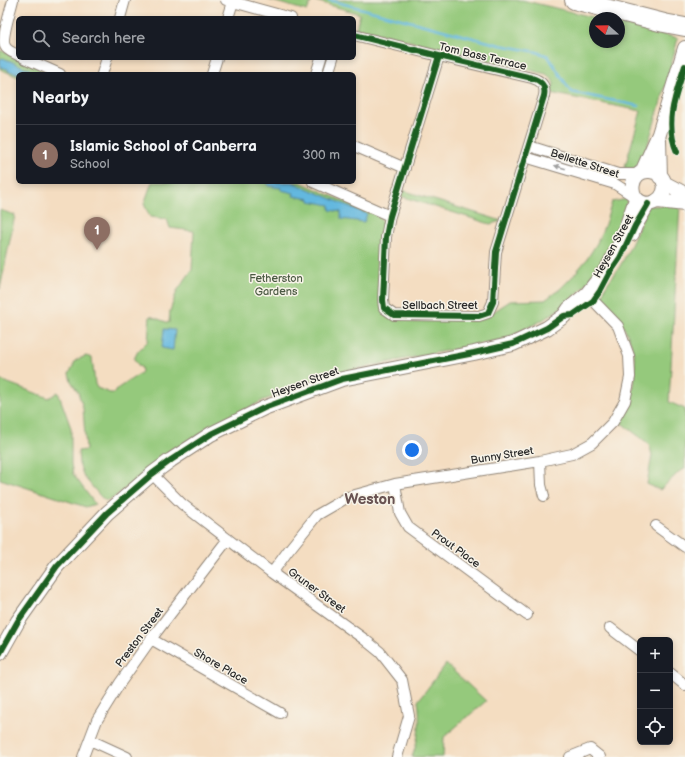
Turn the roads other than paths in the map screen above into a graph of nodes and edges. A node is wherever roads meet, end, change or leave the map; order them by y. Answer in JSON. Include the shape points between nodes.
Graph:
{"nodes":[{"id":1,"x":13,"y":0,"type":"edge"},
{"id":2,"x":125,"y":0,"type":"edge"},
{"id":3,"x":574,"y":0,"type":"edge"},
{"id":4,"x":617,"y":0,"type":"edge"},
{"id":5,"x":229,"y":1,"type":"edge"},
{"id":6,"x":121,"y":16,"type":"edge"},
{"id":7,"x":228,"y":16,"type":"edge"},
{"id":8,"x":284,"y":16,"type":"edge"},
{"id":9,"x":685,"y":17,"type":"edge"},
{"id":10,"x":665,"y":18,"type":"junction"},
{"id":11,"x":685,"y":27,"type":"edge"},
{"id":12,"x":356,"y":35,"type":"edge"},
{"id":13,"x":685,"y":48,"type":"edge"},
{"id":14,"x":16,"y":54,"type":"edge"},
{"id":15,"x":439,"y":56,"type":"junction"},
{"id":16,"x":28,"y":60,"type":"edge"},
{"id":17,"x":106,"y":60,"type":"edge"},
{"id":18,"x":216,"y":60,"type":"edge"},
{"id":19,"x":320,"y":60,"type":"edge"},
{"id":20,"x":332,"y":60,"type":"edge"},
{"id":21,"x":56,"y":72,"type":"edge"},
{"id":22,"x":103,"y":72,"type":"edge"},
{"id":23,"x":213,"y":72,"type":"edge"},
{"id":24,"x":317,"y":72,"type":"edge"},
{"id":25,"x":329,"y":72,"type":"edge"},
{"id":26,"x":659,"y":134,"type":"junction"},
{"id":27,"x":529,"y":146,"type":"junction"},
{"id":28,"x":356,"y":147,"type":"edge"},
{"id":29,"x":525,"y":157,"type":"junction"},
{"id":30,"x":405,"y":168,"type":"junction"},
{"id":31,"x":640,"y":173,"type":"junction"},
{"id":32,"x":662,"y":180,"type":"junction"},
{"id":33,"x":318,"y":184,"type":"edge"},
{"id":34,"x":685,"y":194,"type":"edge"},
{"id":35,"x":644,"y":200,"type":"junction"},
{"id":36,"x":685,"y":204,"type":"edge"},
{"id":37,"x":390,"y":216,"type":"junction"},
{"id":38,"x":590,"y":298,"type":"junction"},
{"id":39,"x":540,"y":460,"type":"junction"},
{"id":40,"x":152,"y":474,"type":"junction"},
{"id":41,"x":395,"y":484,"type":"junction"},
{"id":42,"x":544,"y":496,"type":"dead end"},
{"id":43,"x":656,"y":526,"type":"dead end"},
{"id":44,"x":228,"y":539,"type":"junction"},
{"id":45,"x":685,"y":547,"type":"edge"},
{"id":46,"x":272,"y":573,"type":"junction"},
{"id":47,"x":527,"y":615,"type":"dead end"},
{"id":48,"x":610,"y":628,"type":"dead end"},
{"id":49,"x":151,"y":639,"type":"junction"},
{"id":50,"x":637,"y":649,"type":"edge"},
{"id":51,"x":0,"y":653,"type":"edge"},
{"id":52,"x":673,"y":676,"type":"edge"},
{"id":53,"x":685,"y":685,"type":"edge"},
{"id":54,"x":280,"y":713,"type":"dead end"},
{"id":55,"x":90,"y":740,"type":"junction"},
{"id":56,"x":83,"y":757,"type":"edge"},
{"id":57,"x":127,"y":757,"type":"edge"},
{"id":58,"x":397,"y":757,"type":"edge"},
{"id":59,"x":570,"y":757,"type":"edge"},
{"id":60,"x":600,"y":757,"type":"edge"}],
"edges":[{"from":1,"to":14,"type":"street","via":[[4,42],[5,47]]},
{"from":2,"to":6,"type":"street"},
{"from":3,"to":10,"type":"highway"},
{"from":4,"to":10,"type":"highway"},
{"from":5,"to":7,"type":"street"},
{"from":5,"to":8,"type":"street"},
{"from":9,"to":10,"type":"highway"},
{"from":10,"to":11,"type":"highway"},
{"from":12,"to":15,"type":"street","name":"Tom Bass Terrace"},
{"from":13,"to":26,"type":"main road","name":"Heysen Street"},
{"from":15,"to":27,"type":"street","name":"Tom Bass Terrace","via":[[523,75],[541,82],[544,96]]},
{"from":15,"to":30,"type":"street","name":"Sellbach Street"},
{"from":16,"to":21,"type":"street"},
{"from":17,"to":22,"type":"street"},
{"from":18,"to":23,"type":"street"},
{"from":19,"to":24,"type":"street"},
{"from":20,"to":25,"type":"street"},
{"from":26,"to":31,"type":"main road","name":"Heysen Street"},
{"from":26,"to":32,"type":"main road","name":"Heysen Street"},
{"from":27,"to":29,"type":"street","name":"Sellbach Street"},
{"from":27,"to":31,"type":"street","name":"Bellette Street","via":[[618,174]]},
{"from":28,"to":30,"type":"street"},
{"from":35,"to":29,"type":"street","name":"Bellette Street","one_way":true,"via":[[615,184]]},
{"from":29,"to":37,"type":"street","name":"Sellbach Street","via":[[496,252],[493,302],[488,313],[479,316],[394,315],[384,308],[386,237]]},
{"from":30,"to":37,"type":"street","name":"Sellbach Street"},
{"from":31,"to":32,"type":"main road","via":[[654,172]]},
{"from":31,"to":35,"type":"main road","name":"Heysen Street","via":[[634,179],[632,192]]},
{"from":32,"to":34,"type":"main road"},
{"from":32,"to":35,"type":"main road","name":"Heysen Street","via":[[665,188],[661,198]]},
{"from":33,"to":37,"type":"street"},
{"from":35,"to":36,"type":"main road"},
{"from":35,"to":38,"type":"main road","name":"Heysen Street","via":[[620,258],[600,291]]},
{"from":38,"to":39,"type":"street","name":"Bunny Street","via":[[618,326],[628,356],[630,377],[625,401],[613,422],[592,443],[572,454]]},
{"from":38,"to":40,"type":"main road","name":"Heysen Street","via":[[573,315],[564,316],[547,328],[513,344],[342,379],[264,408],[211,434]]},
{"from":39,"to":41,"type":"street","name":"Bunny Street"},
{"from":39,"to":42,"type":"street"},
{"from":40,"to":44,"type":"street","name":"Gruner Street","via":[[182,504]]},
{"from":40,"to":51,"type":"main road","name":"Heysen Street","via":[[107,513],[57,566],[18,620]]},
{"from":41,"to":46,"type":"street","name":"Bunny Street","via":[[348,497],[317,515]]},
{"from":41,"to":47,"type":"street","name":"Prout Place","via":[[400,513],[408,527]]},
{"from":43,"to":45,"type":"street"},
{"from":44,"to":46,"type":"street","name":"Gruner Street"},
{"from":44,"to":49,"type":"street","name":"Preston Street"},
{"from":46,"to":58,"type":"street","name":"Gruner Street","via":[[380,652],[402,680],[409,716]]},
{"from":48,"to":50,"type":"street"},
{"from":49,"to":54,"type":"street","name":"Shore Place"},
{"from":49,"to":55,"type":"street","name":"Preston Street","via":[[97,720]]},
{"from":52,"to":53,"type":"street"},
{"from":55,"to":56,"type":"street","name":"Preston Street"},
{"from":55,"to":57,"type":"street"},
{"from":59,"to":60,"type":"street","via":[[590,749]]}]}
